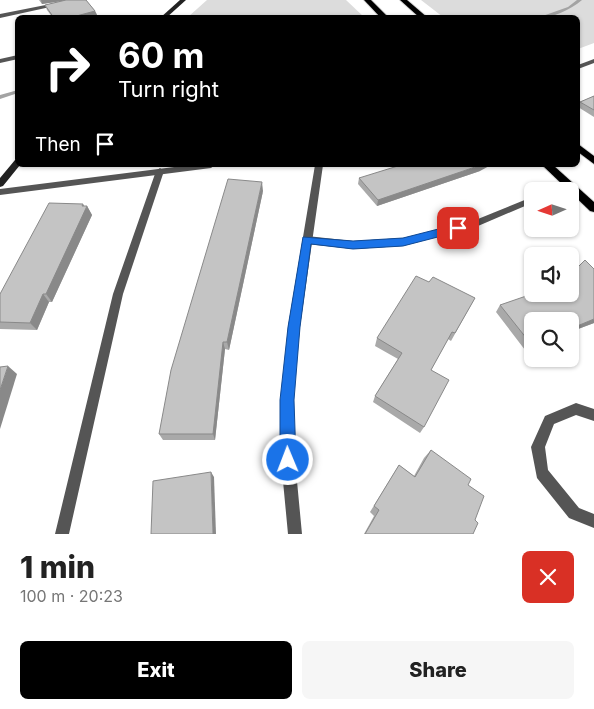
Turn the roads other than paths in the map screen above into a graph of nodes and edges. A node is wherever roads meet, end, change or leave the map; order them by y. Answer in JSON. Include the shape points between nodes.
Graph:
{"nodes":[{"id":1,"x":79,"y":0,"type":"edge"},
{"id":2,"x":182,"y":0,"type":"edge"},
{"id":3,"x":367,"y":0,"type":"edge"},
{"id":4,"x":403,"y":0,"type":"edge"},
{"id":5,"x":0,"y":9,"type":"edge"},
{"id":6,"x":165,"y":15,"type":"edge"},
{"id":7,"x":383,"y":15,"type":"edge"},
{"id":8,"x":421,"y":15,"type":"edge"},
{"id":9,"x":2,"y":16,"type":"edge"},
{"id":10,"x":15,"y":57,"type":"edge"},
{"id":11,"x":594,"y":61,"type":"edge"},
{"id":12,"x":0,"y":62,"type":"edge"},
{"id":13,"x":580,"y":67,"type":"edge"},
{"id":14,"x":580,"y":149,"type":"edge"},
{"id":15,"x":594,"y":161,"type":"edge"},
{"id":16,"x":15,"y":166,"type":"edge"},
{"id":17,"x":194,"y":167,"type":"edge"},
{"id":18,"x":319,"y":167,"type":"edge"},
{"id":19,"x":549,"y":167,"type":"edge"},
{"id":20,"x":160,"y":171,"type":"junction"},
{"id":21,"x":566,"y":182,"type":"edge"},
{"id":22,"x":0,"y":184,"type":"edge"},
{"id":23,"x":0,"y":192,"type":"edge"},
{"id":24,"x":579,"y":194,"type":"edge"},
{"id":25,"x":524,"y":203,"type":"edge"},
{"id":26,"x":594,"y":208,"type":"edge"},
{"id":27,"x":306,"y":240,"type":"junction"},
{"id":28,"x":594,"y":415,"type":"edge"},
{"id":29,"x":594,"y":521,"type":"edge"},
{"id":30,"x":62,"y":534,"type":"edge"},
{"id":31,"x":294,"y":534,"type":"edge"}],
"edges":[{"from":1,"to":9,"type":"street"},
{"from":2,"to":6,"type":"street"},
{"from":3,"to":7,"type":"main road"},
{"from":4,"to":8,"type":"main road"},
{"from":5,"to":9,"type":"street"},
{"from":10,"to":12,"type":"street"},
{"from":11,"to":13,"type":"street"},
{"from":14,"to":15,"type":"main road"},
{"from":16,"to":22,"type":"street"},
{"from":17,"to":20,"type":"street"},
{"from":18,"to":27,"type":"street"},
{"from":19,"to":21,"type":"main road"},
{"from":20,"to":23,"type":"street"},
{"from":20,"to":30,"type":"street","via":[[118,294]]},
{"from":24,"to":26,"type":"main road"},
{"from":25,"to":27,"type":"street","via":[[476,224],[403,242],[353,245]]},
{"from":27,"to":31,"type":"street","via":[[287,400]]},
{"from":28,"to":29,"type":"street","via":[[576,409],[549,420],[538,447],[542,473],[574,513]]}]}
